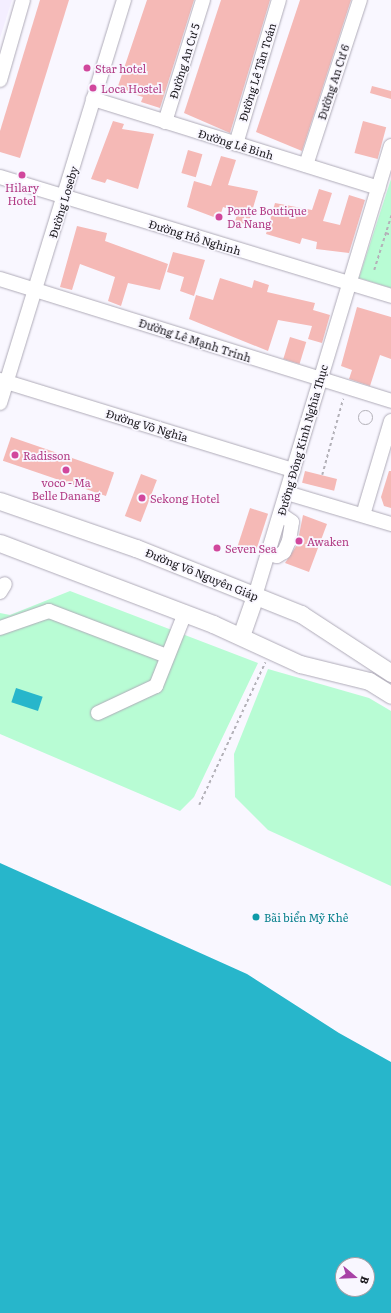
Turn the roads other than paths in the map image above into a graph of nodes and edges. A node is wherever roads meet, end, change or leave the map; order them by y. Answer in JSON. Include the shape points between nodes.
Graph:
{"nodes":[{"id":1,"x":23,"y":0,"type":"edge"},
{"id":2,"x":124,"y":0,"type":"edge"},
{"id":3,"x":203,"y":0,"type":"edge"},
{"id":4,"x":279,"y":0,"type":"edge"},
{"id":5,"x":360,"y":0,"type":"edge"},
{"id":6,"x":0,"y":80,"type":"edge"},
{"id":7,"x":94,"y":99,"type":"junction"},
{"id":8,"x":165,"y":122,"type":"junction"},
{"id":9,"x":236,"y":144,"type":"junction"},
{"id":10,"x":391,"y":146,"type":"edge"},
{"id":11,"x":306,"y":165,"type":"junction"},
{"id":12,"x":0,"y":177,"type":"edge"},
{"id":13,"x":378,"y":188,"type":"junction"},
{"id":14,"x":64,"y":197,"type":"junction"},
{"id":15,"x":0,"y":279,"type":"edge"},
{"id":16,"x":350,"y":284,"type":"junction"},
{"id":17,"x":36,"y":290,"type":"junction"},
{"id":18,"x":391,"y":296,"type":"edge"},
{"id":19,"x":320,"y":379,"type":"junction"},
{"id":20,"x":3,"y":381,"type":"edge"},
{"id":21,"x":391,"y":401,"type":"edge"},
{"id":22,"x":0,"y":403,"type":"edge"},
{"id":23,"x":391,"y":421,"type":"edge"},
{"id":24,"x":293,"y":470,"type":"junction"},
{"id":25,"x":287,"y":492,"type":"junction"},
{"id":26,"x":0,"y":501,"type":"edge"},
{"id":27,"x":363,"y":515,"type":"junction"},
{"id":28,"x":391,"y":524,"type":"edge"},
{"id":29,"x":0,"y":543,"type":"edge"},
{"id":30,"x":255,"y":596,"type":"junction"},
{"id":31,"x":185,"y":613,"type":"junction"},
{"id":32,"x":0,"y":628,"type":"edge"},
{"id":33,"x":241,"y":636,"type":"junction"},
{"id":34,"x":167,"y":656,"type":"junction"},
{"id":35,"x":391,"y":673,"type":"edge"},
{"id":36,"x":391,"y":695,"type":"edge"},
{"id":37,"x":98,"y":713,"type":"dead end"}],
"edges":[{"from":1,"to":6,"type":"street"},
{"from":2,"to":7,"type":"street","name":"Đường Loseby"},
{"from":3,"to":8,"type":"street","name":"Đường An Cư 5"},
{"from":4,"to":9,"type":"street","name":"Đường Lê Tân Toán"},
{"from":5,"to":11,"type":"street","name":"Đường An Cư 6"},
{"from":7,"to":8,"type":"street","name":"Đường Lê Binh"},
{"from":7,"to":14,"type":"street","name":"Đường Loseby"},
{"from":8,"to":9,"type":"street","name":"Đường Lê Binh"},
{"from":9,"to":11,"type":"street","name":"Đường Lê Binh"},
{"from":10,"to":13,"type":"street","name":"Đường Đông Kinh Nghĩa Thục"},
{"from":11,"to":13,"type":"street","name":"Đường Lê Binh"},
{"from":12,"to":14,"type":"street","name":"Đường Hồ Nghinh"},
{"from":13,"to":16,"type":"street","name":"Đường Đông Kinh Nghĩa Thục"},
{"from":14,"to":16,"type":"street","name":"Đường Hồ Nghinh"},
{"from":14,"to":17,"type":"street","name":"Đường Loseby"},
{"from":15,"to":17,"type":"street","name":"Đường Lê Mạnh Trinh"},
{"from":16,"to":18,"type":"street","name":"Đường Hồ Nghinh"},
{"from":16,"to":19,"type":"street","name":"Đường Đông Kinh Nghĩa Thục"},
{"from":17,"to":19,"type":"street","name":"Đường Lê Mạnh Trinh"},
{"from":17,"to":20,"type":"street","name":"Đường Loseby"},
{"from":19,"to":21,"type":"street","name":"Đường Lê Mạnh Trinh"},
{"from":19,"to":24,"type":"street","name":"Đường Đông Kinh Nghĩa Thục"},
{"from":20,"to":22,"type":"street","name":"Đường Loseby"},
{"from":20,"to":24,"type":"street","name":"Đường Võ Nghĩa"},
{"from":23,"to":27,"type":"street"},
{"from":24,"to":25,"type":"street","name":"Đường Đông Kinh Nghĩa Thục"},
{"from":25,"to":27,"type":"street"},
{"from":25,"to":30,"type":"street","name":"Đường Đông Kinh Nghĩa Thục"},
{"from":26,"to":30,"type":"main road","name":"Đường Võ Nguyên Giáp","via":[[136,548]]},
{"from":27,"to":28,"type":"street"},
{"from":29,"to":31,"type":"main road"},
{"from":30,"to":33,"type":"main road"},
{"from":30,"to":35,"type":"main road","name":"Đường Võ Nguyên Giáp","via":[[301,614]]},
{"from":31,"to":33,"type":"main road"},
{"from":31,"to":34,"type":"street"},
{"from":32,"to":34,"type":"street","via":[[49,611]]},
{"from":33,"to":36,"type":"main road","via":[[326,673],[370,681]]},
{"from":34,"to":37,"type":"street","via":[[152,690]]}]}
